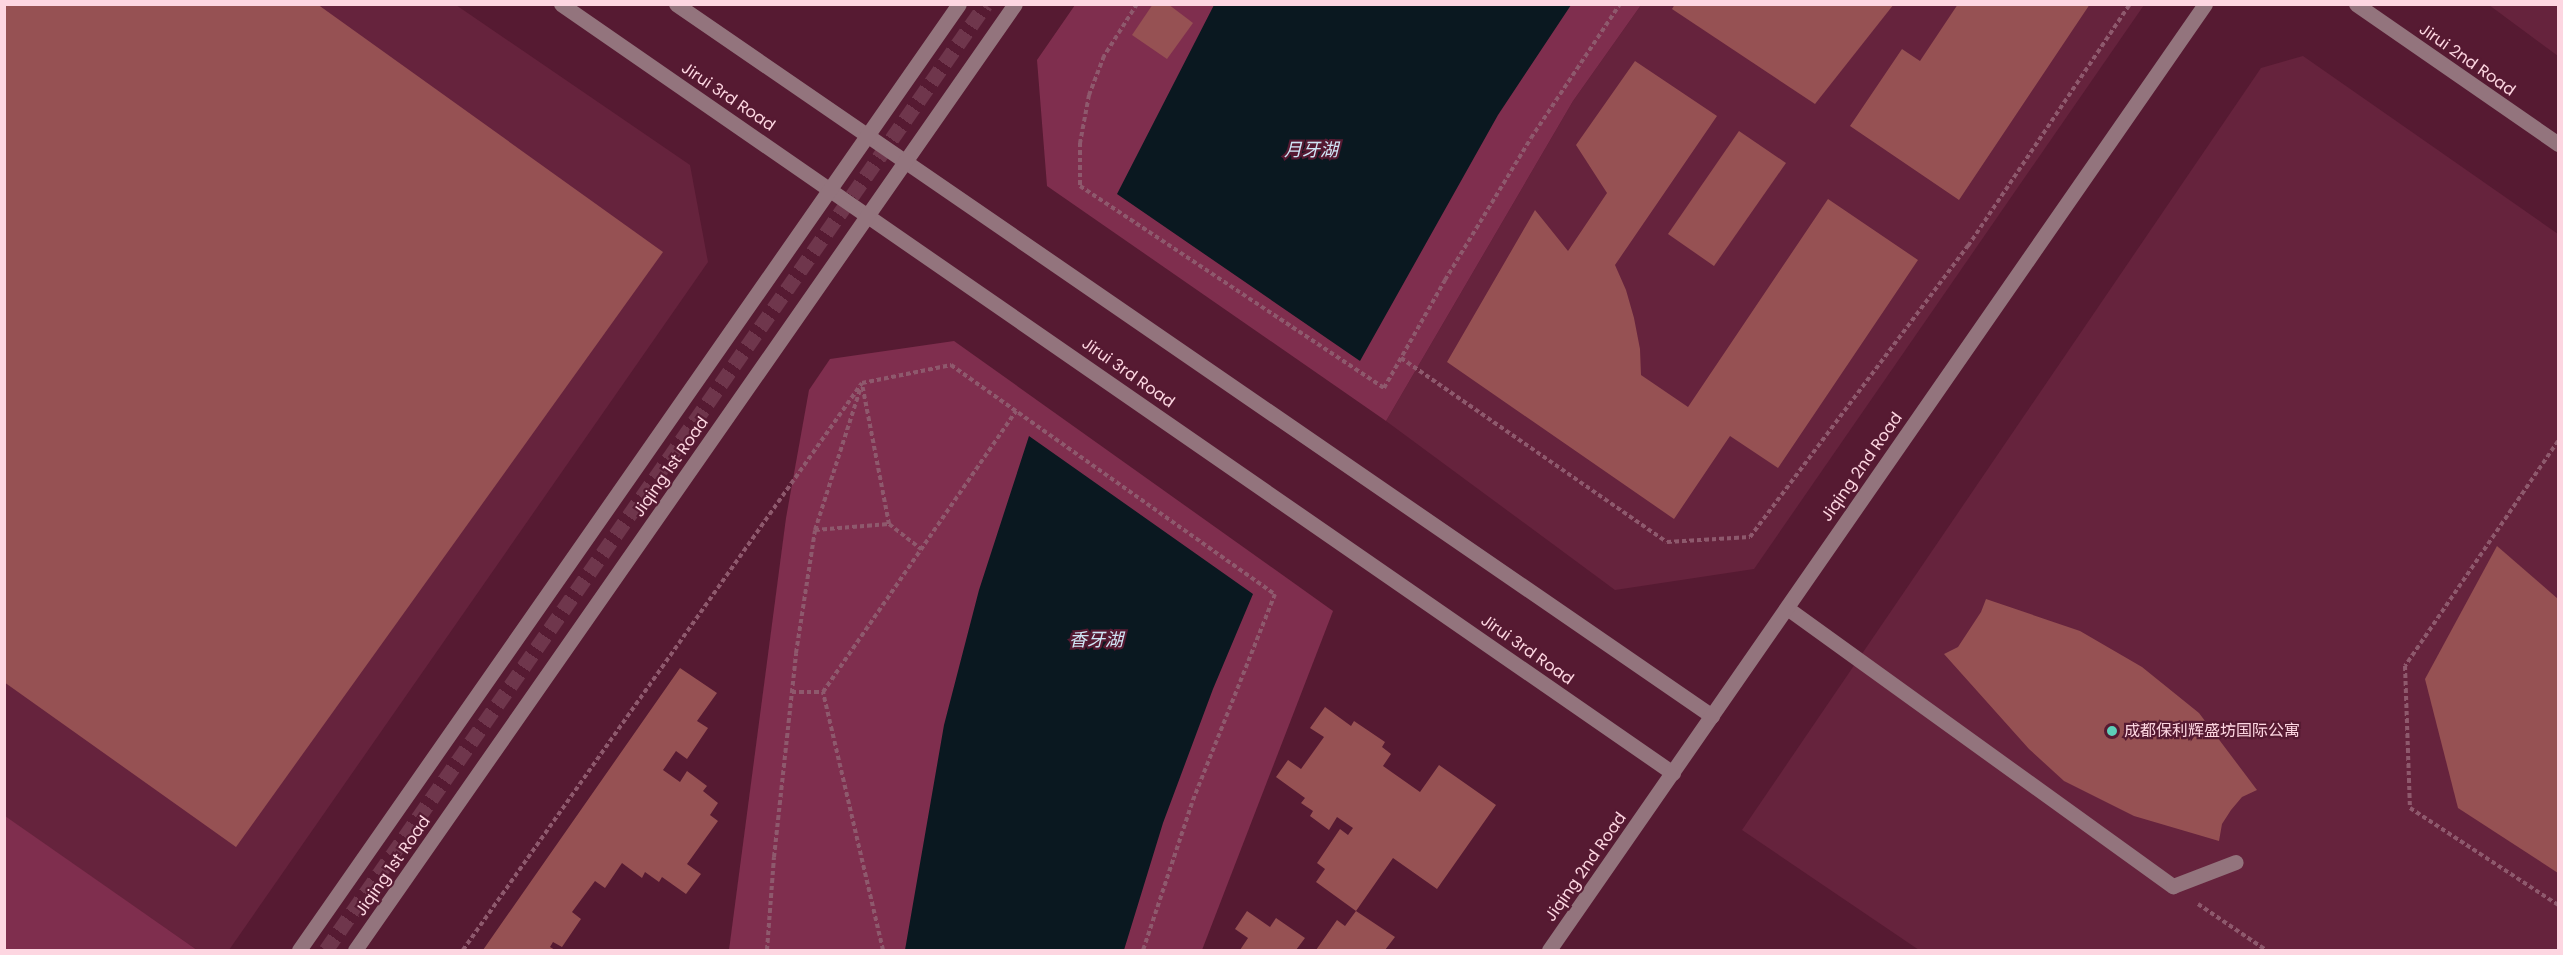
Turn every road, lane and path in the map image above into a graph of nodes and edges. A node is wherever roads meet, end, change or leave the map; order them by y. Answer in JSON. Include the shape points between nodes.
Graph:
{"nodes":[{"id":1,"x":561,"y":4,"type":"edge"},
{"id":2,"x":676,"y":4,"type":"edge"},
{"id":3,"x":958,"y":4,"type":"edge"},
{"id":4,"x":1015,"y":4,"type":"edge"},
{"id":5,"x":1137,"y":4,"type":"edge"},
{"id":6,"x":1620,"y":4,"type":"edge"},
{"id":7,"x":2130,"y":4,"type":"edge"},
{"id":8,"x":2205,"y":4,"type":"edge"},
{"id":9,"x":2356,"y":4,"type":"edge"},
{"id":10,"x":867,"y":136,"type":"junction"},
{"id":11,"x":2559,"y":144,"type":"edge"},
{"id":12,"x":906,"y":162,"type":"junction"},
{"id":13,"x":830,"y":189,"type":"junction"},
{"id":14,"x":868,"y":215,"type":"junction"},
{"id":15,"x":1401,"y":358,"type":"junction"},
{"id":16,"x":862,"y":383,"type":"junction"},
{"id":17,"x":1016,"y":411,"type":"junction"},
{"id":18,"x":2559,"y":441,"type":"edge"},
{"id":19,"x":889,"y":524,"type":"junction"},
{"id":20,"x":815,"y":530,"type":"junction"},
{"id":21,"x":921,"y":549,"type":"junction"},
{"id":22,"x":1787,"y":608,"type":"junction"},
{"id":23,"x":792,"y":692,"type":"junction"},
{"id":24,"x":823,"y":692,"type":"junction"},
{"id":25,"x":1712,"y":716,"type":"junction"},
{"id":26,"x":1673,"y":773,"type":"junction"},
{"id":27,"x":2236,"y":862,"type":"dead end"},
{"id":28,"x":2173,"y":886,"type":"junction"},
{"id":29,"x":2559,"y":905,"type":"edge"},
{"id":30,"x":299,"y":951,"type":"edge"},
{"id":31,"x":356,"y":951,"type":"edge"},
{"id":32,"x":463,"y":951,"type":"edge"},
{"id":33,"x":767,"y":951,"type":"edge"},
{"id":34,"x":883,"y":951,"type":"edge"},
{"id":35,"x":1143,"y":951,"type":"edge"},
{"id":36,"x":1549,"y":951,"type":"edge"},
{"id":37,"x":2266,"y":951,"type":"edge"}],
"edges":[{"from":1,"to":13,"type":"street","name":"Jirui 3rd Road"},
{"from":2,"to":10,"type":"street"},
{"from":3,"to":10,"type":"street","name":"Jiqing 1st Road"},
{"from":4,"to":12,"type":"street","name":"Jiqing 1st Road"},
{"from":5,"to":15,"type":"path","via":[[1104,56],[1089,95],[1080,143],[1080,186],[1384,388]]},
{"from":6,"to":15,"type":"path","via":[[1531,138]]},
{"from":7,"to":15,"type":"path","via":[[1968,246],[1750,537],[1667,542]]},
{"from":8,"to":22,"type":"street","name":"Jiqing 2nd Road"},
{"from":9,"to":11,"type":"street","name":"Jirui 2nd Road"},
{"from":10,"to":12,"type":"street"},
{"from":10,"to":13,"type":"street","name":"Jiqing 1st Road"},
{"from":12,"to":14,"type":"street","name":"Jiqing 1st Road"},
{"from":12,"to":25,"type":"street"},
{"from":13,"to":14,"type":"street","name":"Jirui 3rd Road"},
{"from":13,"to":30,"type":"street","name":"Jiqing 1st Road"},
{"from":14,"to":26,"type":"street","name":"Jirui 3rd Road"},
{"from":14,"to":31,"type":"street","name":"Jiqing 1st Road"},
{"from":16,"to":17,"type":"path","via":[[951,365]]},
{"from":16,"to":19,"type":"path"},
{"from":16,"to":20,"type":"path"},
{"from":16,"to":32,"type":"path"},
{"from":17,"to":21,"type":"path"},
{"from":17,"to":35,"type":"path","via":[[1275,594],[1192,803]]},
{"from":18,"to":29,"type":"path","via":[[2405,666],[2410,808]]},
{"from":19,"to":20,"type":"path"},
{"from":19,"to":21,"type":"path"},
{"from":20,"to":23,"type":"path"},
{"from":21,"to":24,"type":"path"},
{"from":22,"to":25,"type":"street","name":"Jiqing 2nd Road"},
{"from":22,"to":28,"type":"street"},
{"from":23,"to":24,"type":"path"},
{"from":23,"to":33,"type":"path"},
{"from":24,"to":34,"type":"path"},
{"from":25,"to":26,"type":"street","name":"Jiqing 2nd Road"},
{"from":26,"to":36,"type":"street","name":"Jiqing 2nd Road"},
{"from":27,"to":28,"type":"street"},
{"from":28,"to":37,"type":"path"}]}
